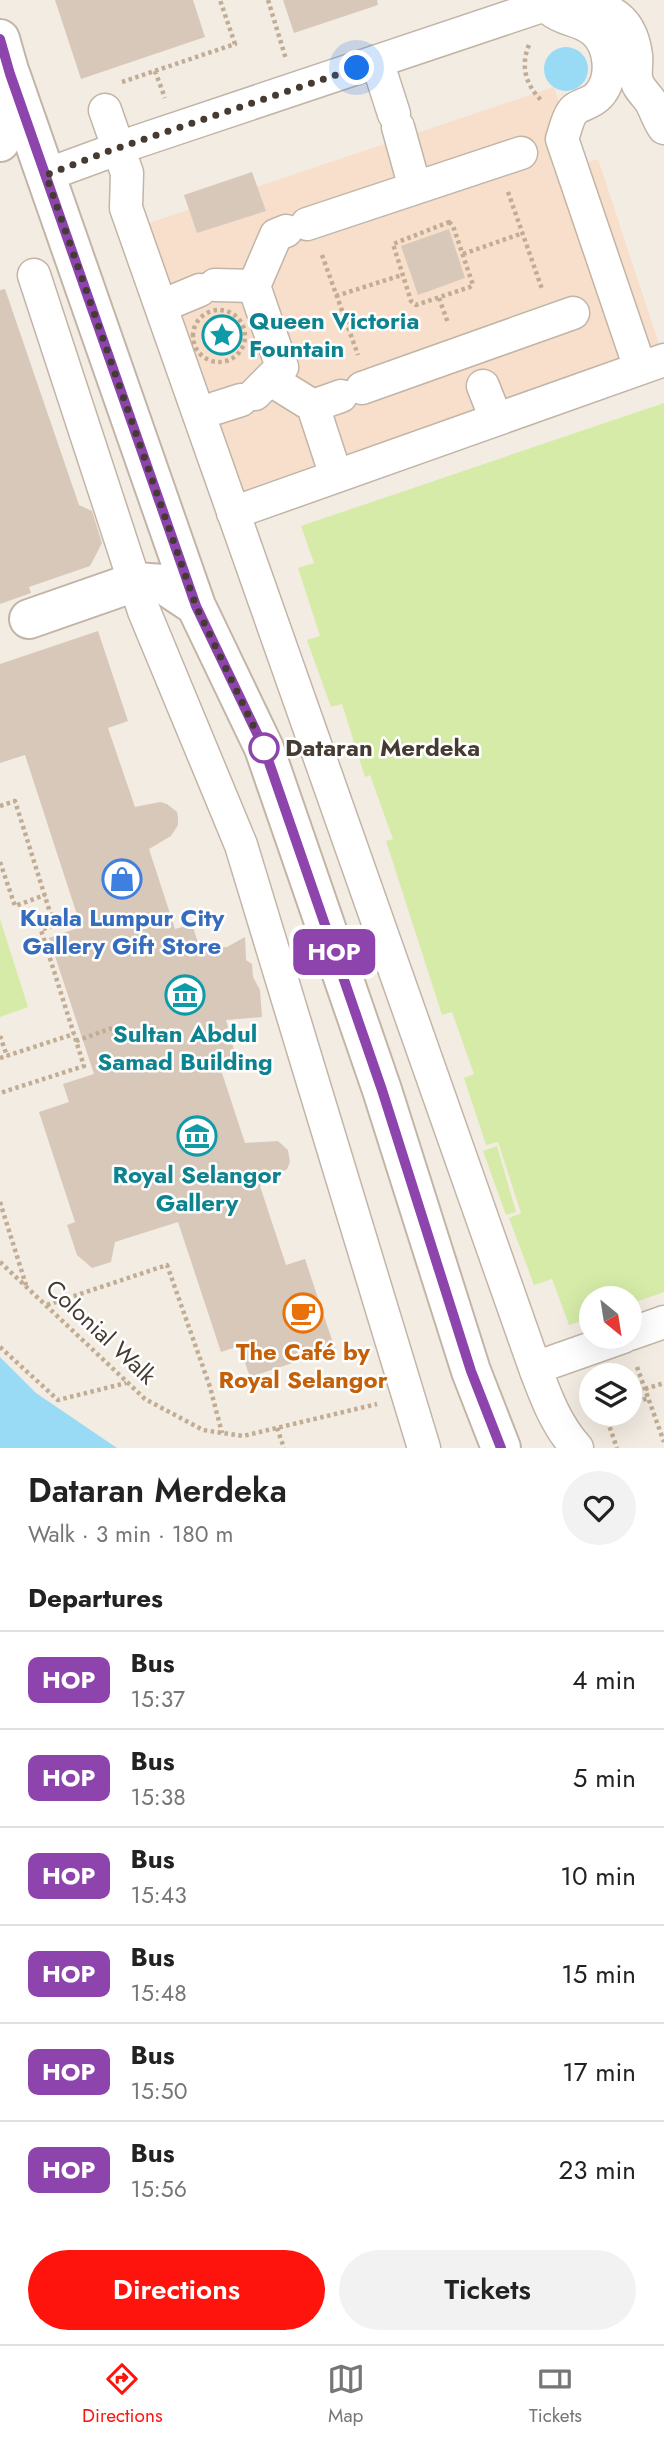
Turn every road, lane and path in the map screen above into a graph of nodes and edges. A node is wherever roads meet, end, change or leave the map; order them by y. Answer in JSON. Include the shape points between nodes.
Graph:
{"nodes":[{"id":1,"x":220,"y":0,"type":"edge"},
{"id":2,"x":268,"y":0,"type":"edge"},
{"id":3,"x":508,"y":8,"type":"edge"},
{"id":4,"x":553,"y":11,"type":"junction"},
{"id":5,"x":5,"y":56,"type":"edge"},
{"id":6,"x":377,"y":61,"type":"junction"},
{"id":7,"x":296,"y":88,"type":"junction"},
{"id":8,"x":110,"y":97,"type":"joint"},
{"id":9,"x":575,"y":110,"type":"junction"},
{"id":10,"x":664,"y":128,"type":"edge"},
{"id":11,"x":0,"y":142,"type":"edge"},
{"id":12,"x":118,"y":148,"type":"junction"},
{"id":13,"x":528,"y":150,"type":"junction"},
{"id":14,"x":46,"y":175,"type":"junction"},
{"id":15,"x":415,"y":188,"type":"junction"},
{"id":16,"x":418,"y":225,"type":"dead end"},
{"id":17,"x":301,"y":226,"type":"junction"},
{"id":18,"x":421,"y":232,"type":"junction"},
{"id":19,"x":523,"y":233,"type":"junction"},
{"id":20,"x":463,"y":254,"type":"junction"},
{"id":21,"x":34,"y":275,"type":"dead end"},
{"id":22,"x":402,"y":275,"type":"junction"},
{"id":23,"x":254,"y":286,"type":"junction"},
{"id":24,"x":336,"y":296,"type":"junction"},
{"id":25,"x":184,"y":297,"type":"junction"},
{"id":26,"x":616,"y":297,"type":"junction"},
{"id":27,"x":439,"y":298,"type":"junction"},
{"id":28,"x":571,"y":313,"type":"junction"},
{"id":29,"x":194,"y":345,"type":"joint"},
{"id":30,"x":469,"y":357,"type":"junction"},
{"id":31,"x":652,"y":364,"type":"edge"},
{"id":32,"x":346,"y":394,"type":"junction"},
{"id":33,"x":232,"y":401,"type":"junction"},
{"id":34,"x":496,"y":419,"type":"junction"},
{"id":35,"x":336,"y":476,"type":"junction"},
{"id":36,"x":233,"y":513,"type":"junction"},
{"id":37,"x":135,"y":582,"type":"junction"},
{"id":38,"x":196,"y":606,"type":"junction"},
{"id":39,"x":13,"y":625,"type":"edge"},
{"id":40,"x":0,"y":806,"type":"edge"},
{"id":41,"x":0,"y":862,"type":"edge"},
{"id":42,"x":45,"y":894,"type":"junction"},
{"id":43,"x":112,"y":1028,"type":"dead end"},
{"id":44,"x":0,"y":1036,"type":"edge"},
{"id":45,"x":75,"y":1037,"type":"junction"},
{"id":46,"x":7,"y":1056,"type":"junction"},
{"id":47,"x":0,"y":1058,"type":"edge"},
{"id":48,"x":0,"y":1093,"type":"edge"},
{"id":49,"x":0,"y":1202,"type":"edge"},
{"id":50,"x":0,"y":1262,"type":"edge"},
{"id":51,"x":27,"y":1286,"type":"junction"},
{"id":52,"x":47,"y":1305,"type":"junction"},
{"id":53,"x":664,"y":1322,"type":"edge"},
{"id":54,"x":642,"y":1337,"type":"edge"},
{"id":55,"x":0,"y":1347,"type":"edge"},
{"id":56,"x":613,"y":1349,"type":"edge"},
{"id":57,"x":631,"y":1349,"type":"edge"},
{"id":58,"x":535,"y":1368,"type":"junction"},
{"id":59,"x":126,"y":1383,"type":"junction"},
{"id":60,"x":664,"y":1383,"type":"edge"},
{"id":61,"x":645,"y":1390,"type":"junction"},
{"id":62,"x":648,"y":1398,"type":"junction"},
{"id":63,"x":642,"y":1400,"type":"edge"},
{"id":64,"x":383,"y":1402,"type":"dead end"},
{"id":65,"x":609,"y":1426,"type":"edge"},
{"id":66,"x":277,"y":1428,"type":"junction"},
{"id":67,"x":222,"y":1433,"type":"junction"},
{"id":68,"x":664,"y":1441,"type":"edge"},
{"id":69,"x":502,"y":1443,"type":"edge"},
{"id":70,"x":284,"y":1448,"type":"edge"},
{"id":71,"x":424,"y":1448,"type":"edge"},
{"id":72,"x":578,"y":1448,"type":"edge"},
{"id":73,"x":617,"y":1448,"type":"edge"}],
"edges":[{"from":1,"to":8,"type":"path","via":[[235,44]]},
{"from":2,"to":7,"type":"path"},
{"from":3,"to":4,"type":"street"},
{"from":3,"to":6,"type":"street"},
{"from":4,"to":9,"type":"path","via":[[526,53],[526,78],[550,107]]},
{"from":4,"to":9,"type":"street","via":[[597,34],[608,58],[608,73],[598,95]]},
{"from":4,"to":10,"type":"street","via":[[593,5],[620,19],[636,55],[640,90]]},
{"from":5,"to":11,"type":"street","via":[[9,122]]},
{"from":5,"to":14,"type":"street"},
{"from":6,"to":7,"type":"street"},
{"from":6,"to":15,"type":"street"},
{"from":7,"to":12,"type":"street"},
{"from":8,"to":12,"type":"street"},
{"from":9,"to":13,"type":"street"},
{"from":12,"to":14,"type":"street"},
{"from":12,"to":25,"type":"street","via":[[127,173],[126,208]]},
{"from":13,"to":15,"type":"street"},
{"from":13,"to":19,"type":"path"},
{"from":13,"to":26,"type":"street"},
{"from":14,"to":38,"type":"street"},
{"from":15,"to":17,"type":"street"},
{"from":16,"to":18,"type":"path"},
{"from":17,"to":23,"type":"street","via":[[276,234]]},
{"from":17,"to":24,"type":"path"},
{"from":18,"to":20,"type":"path","via":[[449,222]]},
{"from":18,"to":22,"type":"path","via":[[393,244]]},
{"from":19,"to":20,"type":"path"},
{"from":19,"to":28,"type":"path"},
{"from":20,"to":27,"type":"path","via":[[472,286]]},
{"from":21,"to":37,"type":"street"},
{"from":22,"to":24,"type":"path"},
{"from":22,"to":27,"type":"path","via":[[412,303]]},
{"from":23,"to":25,"type":"street"},
{"from":23,"to":33,"type":"street","via":[[282,367]]},
{"from":24,"to":32,"type":"path"},
{"from":25,"to":33,"type":"street"},
{"from":26,"to":28,"type":"street"},
{"from":26,"to":31,"type":"street"},
{"from":27,"to":30,"type":"path"},
{"from":28,"to":30,"type":"street"},
{"from":29,"to":29,"type":"path","via":[[194,327],[208,312],[229,311],[244,326],[243,347],[227,361],[207,359]]},
{"from":30,"to":32,"type":"street"},
{"from":30,"to":34,"type":"street"},
{"from":31,"to":34,"type":"street"},
{"from":32,"to":33,"type":"street"},
{"from":32,"to":35,"type":"street"},
{"from":33,"to":36,"type":"street"},
{"from":34,"to":35,"type":"street"},
{"from":35,"to":36,"type":"street"},
{"from":36,"to":58,"type":"street"},
{"from":37,"to":38,"type":"street","via":[[163,584]]},
{"from":37,"to":39,"type":"street"},
{"from":37,"to":71,"type":"street","via":[[241,845]]},
{"from":38,"to":69,"type":"street","via":[[264,748],[382,1090],[471,1371]]},
{"from":40,"to":42,"type":"path","via":[[15,801]]},
{"from":41,"to":42,"type":"path","via":[[15,906]]},
{"from":42,"to":45,"type":"path","via":[[54,925],[41,930]]},
{"from":43,"to":45,"type":"path"},
{"from":44,"to":46,"type":"path"},
{"from":45,"to":46,"type":"path"},
{"from":45,"to":48,"type":"path","via":[[84,1066]]},
{"from":46,"to":47,"type":"path"},
{"from":49,"to":51,"type":"path"},
{"from":50,"to":51,"type":"path","name":"Colonial Walk"},
{"from":51,"to":52,"type":"path","name":"Colonial Walk"},
{"from":52,"to":59,"type":"path","name":"Colonial Walk"},
{"from":52,"to":67,"type":"path","via":[[167,1265]]},
{"from":53,"to":54,"type":"street"},
{"from":55,"to":59,"type":"path","via":[[58,1400]]},
{"from":56,"to":58,"type":"street"},
{"from":57,"to":61,"type":"path"},
{"from":58,"to":72,"type":"street","via":[[551,1409]]},
{"from":59,"to":67,"type":"path","name":"Colonial Walk","via":[[145,1399],[203,1430]]},
{"from":60,"to":61,"type":"path"},
{"from":61,"to":62,"type":"path"},
{"from":62,"to":63,"type":"path"},
{"from":62,"to":68,"type":"path"},
{"from":64,"to":66,"type":"path","name":"Colonial Walk"},
{"from":65,"to":73,"type":"path"},
{"from":66,"to":67,"type":"path","name":"Colonial Walk","via":[[243,1436]]},
{"from":66,"to":70,"type":"path"}]}
